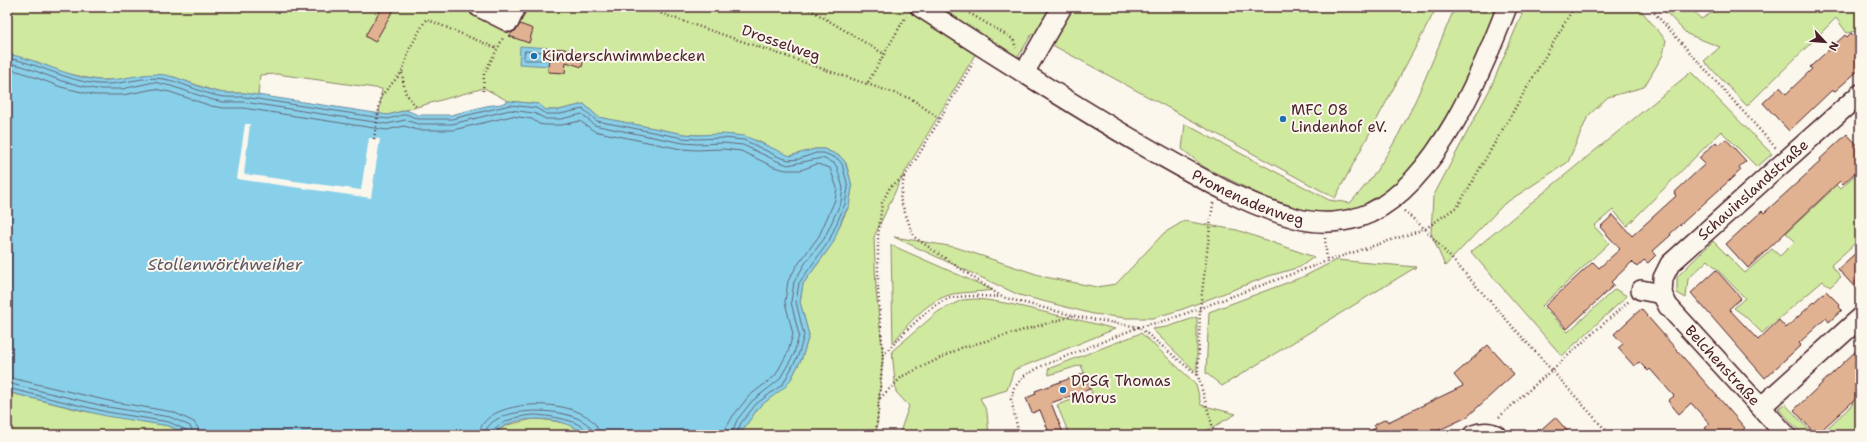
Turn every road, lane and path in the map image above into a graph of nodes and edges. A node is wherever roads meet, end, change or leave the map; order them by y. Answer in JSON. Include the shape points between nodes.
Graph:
{"nodes":[{"id":1,"x":479,"y":7,"type":"edge"},
{"id":2,"x":642,"y":7,"type":"edge"},
{"id":3,"x":806,"y":7,"type":"edge"},
{"id":4,"x":1062,"y":7,"type":"edge"},
{"id":5,"x":1507,"y":7,"type":"edge"},
{"id":6,"x":1649,"y":7,"type":"edge"},
{"id":7,"x":914,"y":9,"type":"edge"},
{"id":8,"x":512,"y":15,"type":"edge"},
{"id":9,"x":982,"y":46,"type":"junction"},
{"id":10,"x":884,"y":54,"type":"junction"},
{"id":11,"x":402,"y":72,"type":"junction"},
{"id":12,"x":1024,"y":73,"type":"junction"},
{"id":13,"x":867,"y":84,"type":"junction"},
{"id":14,"x":483,"y":91,"type":"dead end"},
{"id":15,"x":1860,"y":94,"type":"edge"},
{"id":16,"x":416,"y":107,"type":"dead end"},
{"id":17,"x":940,"y":119,"type":"junction"},
{"id":18,"x":374,"y":139,"type":"dead end"},
{"id":19,"x":1787,"y":160,"type":"junction"},
{"id":20,"x":904,"y":177,"type":"junction"},
{"id":21,"x":1215,"y":186,"type":"junction"},
{"id":22,"x":1392,"y":200,"type":"junction"},
{"id":23,"x":1324,"y":222,"type":"junction"},
{"id":24,"x":1326,"y":261,"type":"dead end"},
{"id":25,"x":1641,"y":290,"type":"joint"},
{"id":26,"x":1662,"y":294,"type":"junction"},
{"id":27,"x":1002,"y":297,"type":"junction"},
{"id":28,"x":1200,"y":309,"type":"junction"},
{"id":29,"x":1073,"y":316,"type":"junction"},
{"id":30,"x":1860,"y":318,"type":"edge"},
{"id":31,"x":1139,"y":327,"type":"junction"},
{"id":32,"x":883,"y":355,"type":"junction"},
{"id":33,"x":1551,"y":370,"type":"junction"},
{"id":34,"x":1198,"y":376,"type":"junction"},
{"id":35,"x":879,"y":399,"type":"junction"},
{"id":36,"x":1761,"y":407,"type":"junction"},
{"id":37,"x":1484,"y":434,"type":"edge"},
{"id":38,"x":876,"y":435,"type":"edge"},
{"id":39,"x":1019,"y":435,"type":"edge"},
{"id":40,"x":1215,"y":435,"type":"edge"},
{"id":41,"x":1610,"y":435,"type":"edge"},
{"id":42,"x":1786,"y":435,"type":"edge"}],
"edges":[{"from":1,"to":8,"type":"street"},
{"from":2,"to":13,"type":"path","name":"Drosselweg"},
{"from":3,"to":10,"type":"path"},
{"from":4,"to":12,"type":"street"},
{"from":5,"to":22,"type":"street","name":"Promenadenweg","via":[[1472,89],[1444,139],[1418,173]]},
{"from":6,"to":19,"type":"path"},
{"from":7,"to":9,"type":"street","name":"Promenadenweg"},
{"from":7,"to":10,"type":"path"},
{"from":9,"to":12,"type":"street","name":"Promenadenweg"},
{"from":9,"to":17,"type":"path"},
{"from":10,"to":13,"type":"path"},
{"from":11,"to":14,"type":"path","via":[[410,48],[426,18],[498,49],[484,74]]},
{"from":11,"to":16,"type":"path","via":[[405,92]]},
{"from":11,"to":18,"type":"path","via":[[381,96]]},
{"from":12,"to":21,"type":"street","name":"Promenadenweg","via":[[1085,112]]},
{"from":13,"to":17,"type":"path","name":"Drosselweg","via":[[912,99]]},
{"from":15,"to":19,"type":"street","name":"Schauinslandstraße"},
{"from":17,"to":20,"type":"path"},
{"from":19,"to":26,"type":"street","name":"Schauinslandstraße","via":[[1670,264],[1663,278]]},
{"from":20,"to":27,"type":"path","via":[[900,199],[914,237]]},
{"from":20,"to":32,"type":"path","via":[[890,187],[882,203],[878,237],[878,290]]},
{"from":21,"to":23,"type":"street","name":"Promenadenweg","via":[[1297,219]]},
{"from":21,"to":28,"type":"path"},
{"from":22,"to":23,"type":"street","name":"Promenadenweg","via":[[1369,213],[1346,221]]},
{"from":22,"to":33,"type":"path","via":[[1425,229]]},
{"from":23,"to":24,"type":"path"},
{"from":25,"to":26,"type":"street"},
{"from":25,"to":33,"type":"path"},
{"from":26,"to":36,"type":"street","name":"Belchenstraße","via":[[1668,306]]},
{"from":27,"to":29,"type":"path"},
{"from":27,"to":32,"type":"path","via":[[976,295],[950,298],[930,310]]},
{"from":28,"to":31,"type":"path"},
{"from":28,"to":34,"type":"path"},
{"from":29,"to":31,"type":"path"},
{"from":29,"to":35,"type":"path","via":[[961,348],[904,376]]},
{"from":30,"to":36,"type":"street"},
{"from":31,"to":34,"type":"path"},
{"from":31,"to":39,"type":"path","via":[[1042,366],[1024,376],[1014,388],[1012,399]]},
{"from":32,"to":35,"type":"path"},
{"from":33,"to":37,"type":"path"},
{"from":33,"to":41,"type":"path"},
{"from":34,"to":40,"type":"path"},
{"from":35,"to":38,"type":"path"},
{"from":36,"to":42,"type":"street","name":"Belchenstraße"}]}
